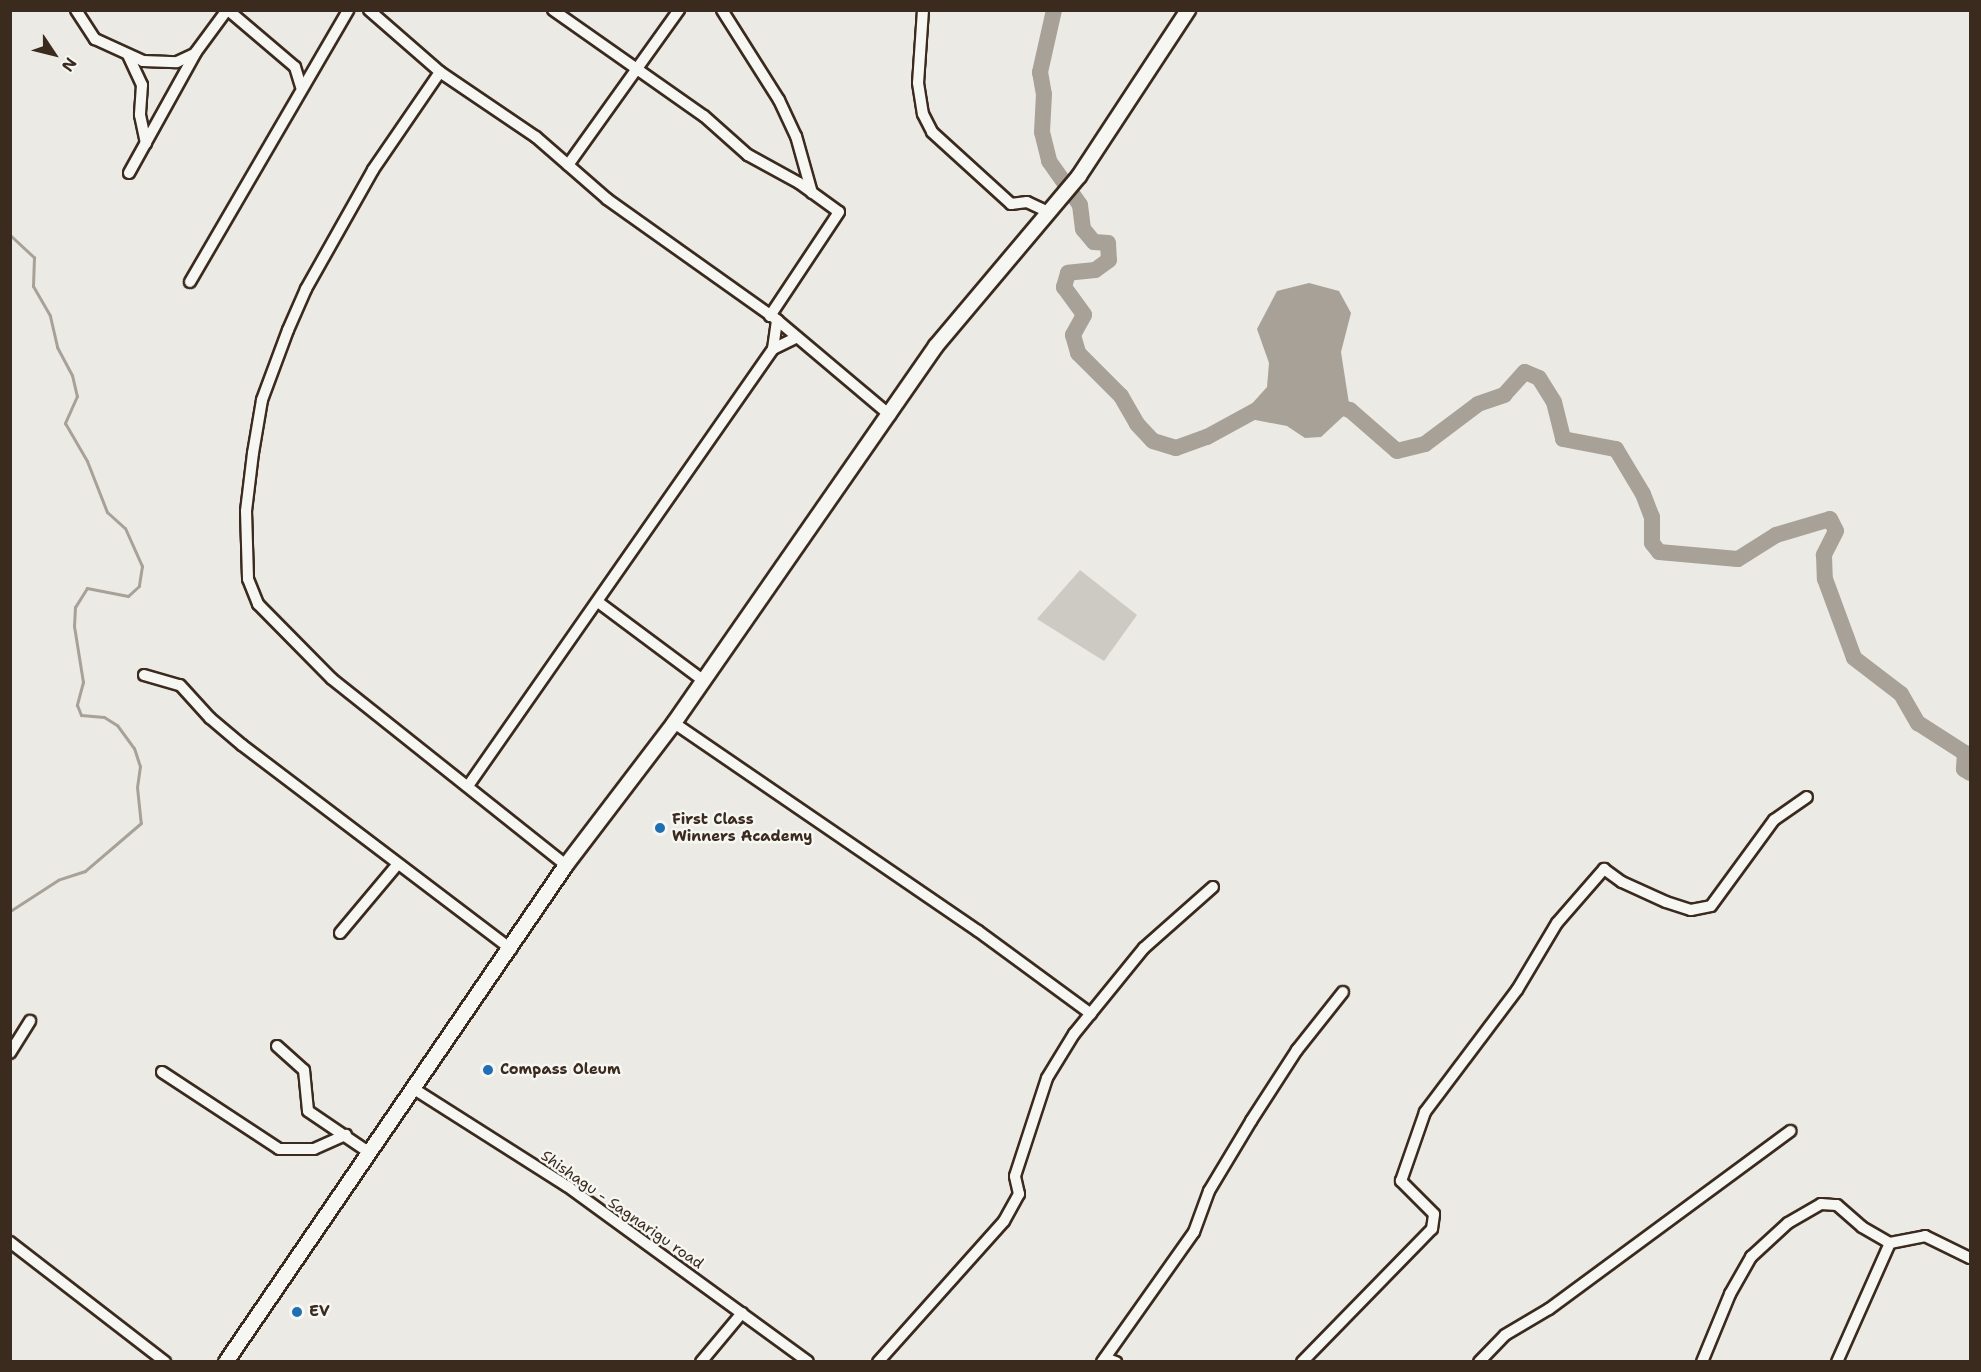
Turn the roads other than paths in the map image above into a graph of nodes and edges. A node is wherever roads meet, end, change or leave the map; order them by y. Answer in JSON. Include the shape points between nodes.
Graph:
{"nodes":[{"id":1,"x":76,"y":10,"type":"edge"},
{"id":2,"x":228,"y":10,"type":"edge"},
{"id":3,"x":348,"y":10,"type":"edge"},
{"id":4,"x":369,"y":10,"type":"edge"},
{"id":5,"x":553,"y":10,"type":"edge"},
{"id":6,"x":679,"y":10,"type":"edge"},
{"id":7,"x":722,"y":10,"type":"edge"},
{"id":8,"x":923,"y":10,"type":"edge"},
{"id":9,"x":1188,"y":10,"type":"edge"},
{"id":10,"x":196,"y":52,"type":"junction"},
{"id":11,"x":128,"y":55,"type":"junction"},
{"id":12,"x":316,"y":60,"type":"junction"},
{"id":13,"x":295,"y":67,"type":"junction"},
{"id":14,"x":635,"y":69,"type":"junction"},
{"id":15,"x":440,"y":72,"type":"junction"},
{"id":16,"x":301,"y":87,"type":"junction"},
{"id":17,"x":146,"y":143,"type":"junction"},
{"id":18,"x":568,"y":165,"type":"junction"},
{"id":19,"x":129,"y":173,"type":"dead end"},
{"id":20,"x":812,"y":193,"type":"junction"},
{"id":21,"x":1048,"y":212,"type":"junction"},
{"id":22,"x":190,"y":282,"type":"dead end"},
{"id":23,"x":773,"y":318,"type":"junction"},
{"id":24,"x":796,"y":338,"type":"junction"},
{"id":25,"x":773,"y":349,"type":"junction"},
{"id":26,"x":890,"y":415,"type":"junction"},
{"id":27,"x":598,"y":602,"type":"junction"},
{"id":28,"x":144,"y":675,"type":"dead end"},
{"id":29,"x":704,"y":681,"type":"junction"},
{"id":30,"x":674,"y":723,"type":"junction"},
{"id":31,"x":468,"y":786,"type":"junction"},
{"id":32,"x":1807,"y":797,"type":"dead end"},
{"id":33,"x":398,"y":864,"type":"junction"},
{"id":34,"x":567,"y":865,"type":"junction"},
{"id":35,"x":1213,"y":887,"type":"dead end"},
{"id":36,"x":339,"y":933,"type":"dead end"},
{"id":37,"x":511,"y":949,"type":"junction"},
{"id":38,"x":1343,"y":992,"type":"dead end"},
{"id":39,"x":1091,"y":1014,"type":"junction"},
{"id":40,"x":30,"y":1021,"type":"dead end"},
{"id":41,"x":277,"y":1046,"type":"dead end"},
{"id":42,"x":10,"y":1053,"type":"edge"},
{"id":43,"x":162,"y":1072,"type":"dead end"},
{"id":44,"x":414,"y":1089,"type":"junction"},
{"id":45,"x":1790,"y":1131,"type":"dead end"},
{"id":46,"x":346,"y":1135,"type":"junction"},
{"id":47,"x":370,"y":1153,"type":"junction"},
{"id":48,"x":10,"y":1242,"type":"edge"},
{"id":49,"x":1890,"y":1243,"type":"junction"},
{"id":50,"x":1971,"y":1258,"type":"edge"},
{"id":51,"x":742,"y":1313,"type":"junction"},
{"id":52,"x":1103,"y":1360,"type":"edge"},
{"id":53,"x":165,"y":1362,"type":"edge"},
{"id":54,"x":226,"y":1362,"type":"edge"},
{"id":55,"x":701,"y":1362,"type":"edge"},
{"id":56,"x":808,"y":1362,"type":"edge"},
{"id":57,"x":878,"y":1362,"type":"edge"},
{"id":58,"x":1116,"y":1362,"type":"edge"},
{"id":59,"x":1302,"y":1362,"type":"edge"},
{"id":60,"x":1479,"y":1362,"type":"edge"},
{"id":61,"x":1702,"y":1362,"type":"edge"},
{"id":62,"x":1837,"y":1362,"type":"edge"}],
"edges":[{"from":1,"to":11,"type":"street","via":[[95,39]]},
{"from":2,"to":10,"type":"street"},
{"from":2,"to":13,"type":"street"},
{"from":3,"to":12,"type":"street"},
{"from":4,"to":15,"type":"street"},
{"from":5,"to":14,"type":"street"},
{"from":6,"to":14,"type":"street"},
{"from":7,"to":20,"type":"street","via":[[779,100],[796,136]]},
{"from":8,"to":21,"type":"street","via":[[918,83],[923,114],[932,132],[1011,204],[1026,202]]},
{"from":9,"to":21,"type":"main road","via":[[1079,176]]},
{"from":10,"to":11,"type":"street","via":[[186,60],[158,63]]},
{"from":10,"to":17,"type":"street"},
{"from":11,"to":17,"type":"street","via":[[142,85],[140,115]]},
{"from":12,"to":13,"type":"street"},
{"from":12,"to":16,"type":"street"},
{"from":13,"to":16,"type":"street"},
{"from":14,"to":18,"type":"street"},
{"from":14,"to":20,"type":"street","via":[[704,116],[748,155]]},
{"from":15,"to":18,"type":"street","via":[[536,137]]},
{"from":15,"to":31,"type":"street","via":[[373,170],[306,289],[288,330],[262,400],[249,488],[245,550],[248,579],[258,604],[295,645],[380,719]]},
{"from":16,"to":22,"type":"street"},
{"from":17,"to":19,"type":"street"},
{"from":18,"to":23,"type":"street","via":[[607,199]]},
{"from":20,"to":23,"type":"street","via":[[839,212]]},
{"from":21,"to":26,"type":"main road","via":[[973,298]]},
{"from":23,"to":24,"type":"street"},
{"from":23,"to":25,"type":"street"},
{"from":24,"to":25,"type":"street"},
{"from":24,"to":26,"type":"street"},
{"from":25,"to":27,"type":"street"},
{"from":26,"to":29,"type":"main road"},
{"from":27,"to":29,"type":"street"},
{"from":27,"to":31,"type":"street"},
{"from":28,"to":33,"type":"street","via":[[180,685],[242,745]]},
{"from":29,"to":30,"type":"main road"},
{"from":30,"to":34,"type":"main road"},
{"from":30,"to":39,"type":"street","via":[[950,911]]},
{"from":31,"to":34,"type":"street"},
{"from":32,"to":59,"type":"street","via":[[1774,820],[1711,906],[1690,910],[1666,902],[1622,882],[1604,869],[1557,923],[1517,990],[1425,1112],[1401,1181],[1434,1214],[1432,1229]]},
{"from":33,"to":36,"type":"street"},
{"from":33,"to":37,"type":"street"},
{"from":34,"to":37,"type":"main road"},
{"from":35,"to":39,"type":"street","via":[[1144,948]]},
{"from":37,"to":44,"type":"main road"},
{"from":38,"to":52,"type":"street","via":[[1251,1121],[1209,1191],[1194,1232]]},
{"from":39,"to":57,"type":"street","via":[[1047,1078],[1015,1176],[1019,1194],[1004,1221]]},
{"from":40,"to":42,"type":"street"},
{"from":41,"to":46,"type":"street","via":[[304,1070],[306,1108]]},
{"from":43,"to":46,"type":"street","via":[[279,1149],[315,1149]]},
{"from":44,"to":47,"type":"main road"},
{"from":44,"to":51,"type":"street","name":"Shishagu - Sagnarigu road","via":[[567,1186]]},
{"from":45,"to":60,"type":"street","via":[[1549,1309],[1505,1335]]},
{"from":46,"to":47,"type":"street"},
{"from":47,"to":54,"type":"main road"},
{"from":48,"to":53,"type":"street"},
{"from":49,"to":50,"type":"street","via":[[1925,1236]]},
{"from":49,"to":61,"type":"street","via":[[1862,1227],[1837,1205],[1821,1204],[1788,1223],[1751,1257],[1730,1294]]},
{"from":49,"to":62,"type":"street"},
{"from":51,"to":55,"type":"street"},
{"from":51,"to":56,"type":"street","name":"Shishagu - Sagnarigu road"},
{"from":52,"to":58,"type":"street"}]}
